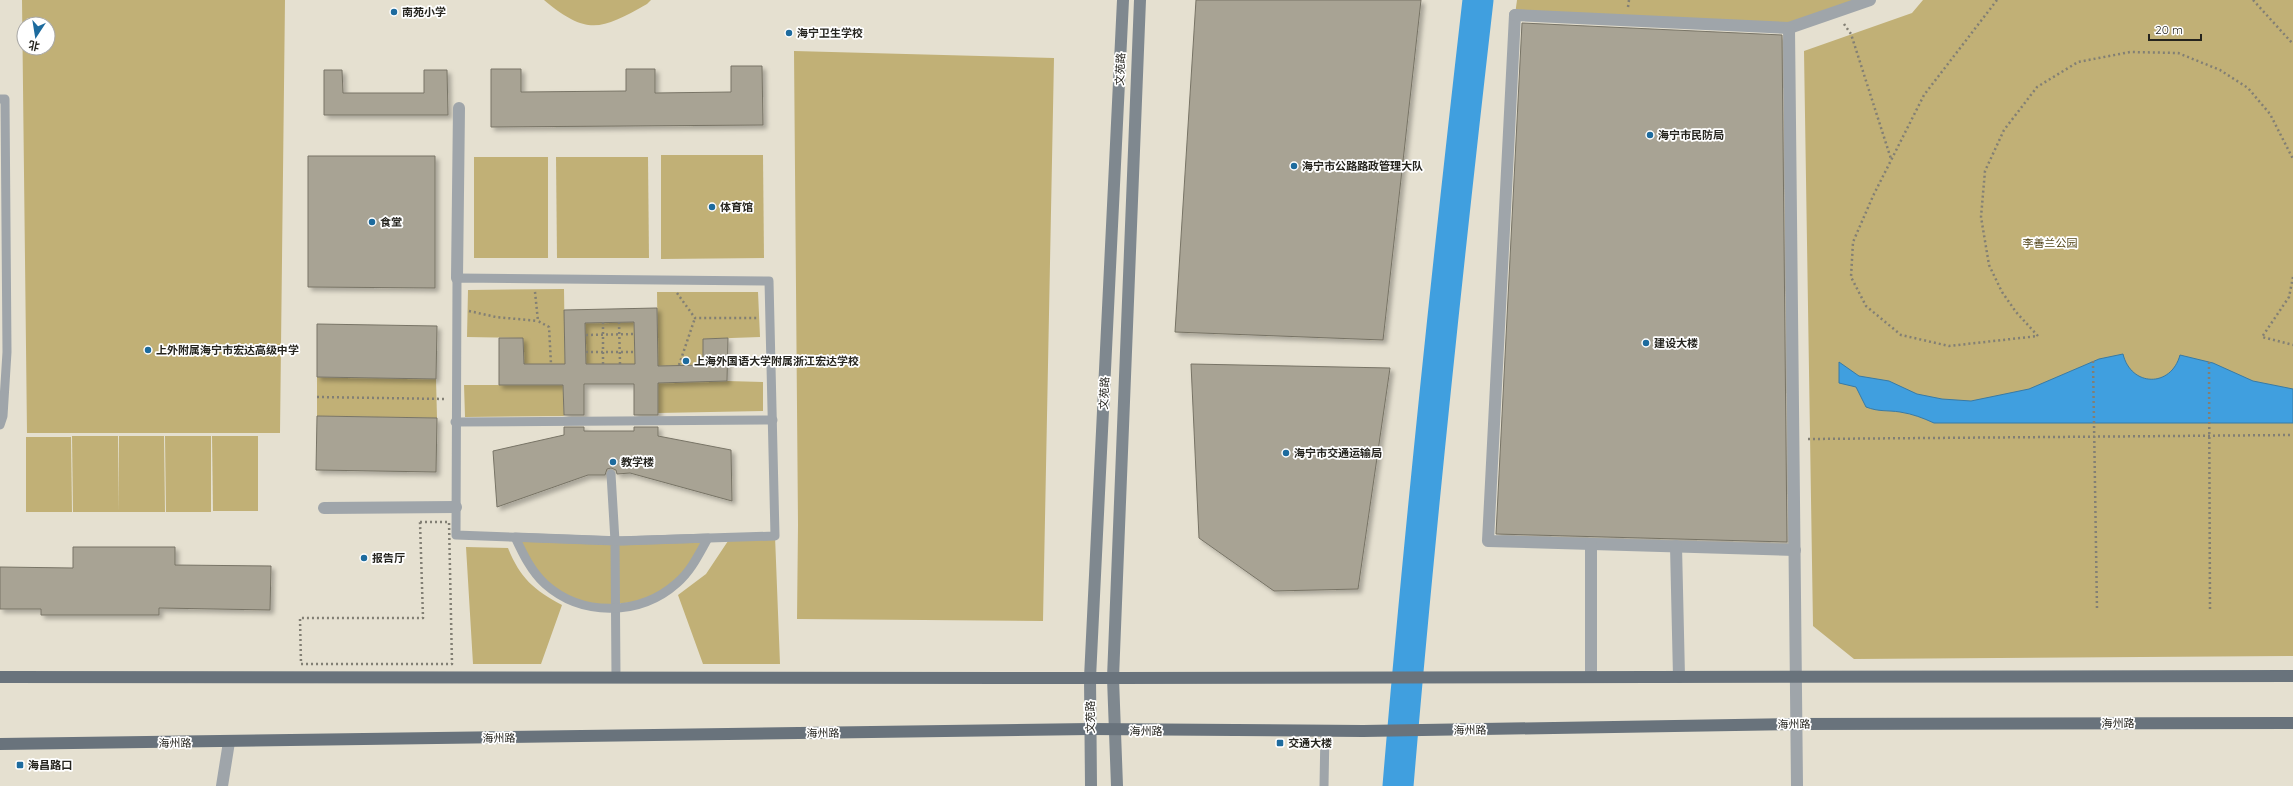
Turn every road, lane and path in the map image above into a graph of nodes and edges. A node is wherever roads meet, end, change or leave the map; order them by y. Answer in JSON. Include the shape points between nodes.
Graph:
{"nodes":[{"id":1,"x":1123,"y":0,"type":"edge"},
{"id":2,"x":1140,"y":0,"type":"edge"},
{"id":3,"x":1870,"y":0,"type":"edge"},
{"id":4,"x":1997,"y":0,"type":"edge"},
{"id":5,"x":2253,"y":0,"type":"edge"},
{"id":6,"x":1836,"y":12,"type":"junction"},
{"id":7,"x":1790,"y":28,"type":"junction"},
{"id":8,"x":2293,"y":44,"type":"edge"},
{"id":9,"x":0,"y":99,"type":"edge"},
{"id":10,"x":458,"y":108,"type":"dead end"},
{"id":11,"x":1891,"y":159,"type":"junction"},
{"id":12,"x":2293,"y":159,"type":"edge"},
{"id":13,"x":3,"y":231,"type":"edge"},
{"id":14,"x":2293,"y":277,"type":"edge"},
{"id":15,"x":457,"y":278,"type":"junction"},
{"id":16,"x":534,"y":279,"type":"junction"},
{"id":17,"x":668,"y":280,"type":"junction"},
{"id":18,"x":456,"y":308,"type":"junction"},
{"id":19,"x":695,"y":318,"type":"junction"},
{"id":20,"x":770,"y":318,"type":"junction"},
{"id":21,"x":538,"y":321,"type":"junction"},
{"id":22,"x":602,"y":322,"type":"dead end"},
{"id":23,"x":620,"y":322,"type":"dead end"},
{"id":24,"x":635,"y":334,"type":"dead end"},
{"id":25,"x":586,"y":336,"type":"dead end"},
{"id":26,"x":4,"y":340,"type":"edge"},
{"id":27,"x":2293,"y":345,"type":"edge"},
{"id":28,"x":586,"y":352,"type":"dead end"},
{"id":29,"x":635,"y":352,"type":"dead end"},
{"id":30,"x":2093,"y":361,"type":"dead end"},
{"id":31,"x":2209,"y":362,"type":"dead end"},
{"id":32,"x":551,"y":364,"type":"dead end"},
{"id":33,"x":603,"y":364,"type":"dead end"},
{"id":34,"x":620,"y":364,"type":"dead end"},
{"id":35,"x":679,"y":365,"type":"dead end"},
{"id":36,"x":317,"y":397,"type":"dead end"},
{"id":37,"x":456,"y":399,"type":"junction"},
{"id":38,"x":773,"y":420,"type":"junction"},
{"id":39,"x":455,"y":422,"type":"junction"},
{"id":40,"x":0,"y":425,"type":"edge"},
{"id":41,"x":2210,"y":435,"type":"junction"},
{"id":42,"x":2293,"y":435,"type":"edge"},
{"id":43,"x":2093,"y":436,"type":"junction"},
{"id":44,"x":1794,"y":440,"type":"junction"},
{"id":45,"x":611,"y":474,"type":"dead end"},
{"id":46,"x":456,"y":507,"type":"junction"},
{"id":47,"x":324,"y":508,"type":"dead end"},
{"id":48,"x":708,"y":538,"type":"junction"},
{"id":49,"x":615,"y":541,"type":"junction"},
{"id":50,"x":1591,"y":544,"type":"junction"},
{"id":51,"x":1676,"y":546,"type":"junction"},
{"id":52,"x":1795,"y":550,"type":"junction"},
{"id":53,"x":617,"y":608,"type":"junction"},
{"id":54,"x":2097,"y":609,"type":"dead end"},
{"id":55,"x":2210,"y":610,"type":"dead end"},
{"id":56,"x":452,"y":664,"type":"joint"},
{"id":57,"x":2293,"y":676,"type":"edge"},
{"id":58,"x":0,"y":677,"type":"edge"},
{"id":59,"x":616,"y":677,"type":"junction"},
{"id":60,"x":1591,"y":677,"type":"junction"},
{"id":61,"x":1679,"y":677,"type":"junction"},
{"id":62,"x":1796,"y":677,"type":"junction"},
{"id":63,"x":1090,"y":678,"type":"junction"},
{"id":64,"x":1113,"y":678,"type":"junction"},
{"id":65,"x":2293,"y":723,"type":"edge"},
{"id":66,"x":1797,"y":724,"type":"junction"},
{"id":67,"x":1090,"y":729,"type":"junction"},
{"id":68,"x":1116,"y":731,"type":"junction"},
{"id":69,"x":1325,"y":731,"type":"junction"},
{"id":70,"x":229,"y":742,"type":"junction"},
{"id":71,"x":0,"y":744,"type":"edge"},
{"id":72,"x":222,"y":786,"type":"edge"},
{"id":73,"x":1091,"y":786,"type":"edge"},
{"id":74,"x":1117,"y":786,"type":"edge"},
{"id":75,"x":1324,"y":786,"type":"edge"},
{"id":76,"x":1797,"y":786,"type":"edge"}],
"edges":[{"from":1,"to":63,"type":"main road","name":"文苑路"},
{"from":2,"to":64,"type":"main road","name":"文苑路"},
{"from":3,"to":6,"type":"street"},
{"from":4,"to":11,"type":"path","via":[[1924,95]]},
{"from":5,"to":8,"type":"path"},
{"from":6,"to":7,"type":"street"},
{"from":6,"to":11,"type":"path","via":[[1851,34]]},
{"from":7,"to":44,"type":"street"},
{"from":7,"to":50,"type":"street","via":[[1515,15],[1488,540]]},
{"from":9,"to":13,"type":"lane","via":[[5,99]]},
{"from":10,"to":15,"type":"street"},
{"from":11,"to":12,"type":"path","via":[[1853,242],[1851,277],[1866,306],[1901,334],[1949,346],[2038,336],[2009,302],[1990,265],[1981,217],[1985,171],[2004,130],[2037,87],[2078,62],[2130,52],[2178,53],[2220,70],[2248,88],[2270,114]]},
{"from":13,"to":26,"type":"lane"},
{"from":14,"to":27,"type":"path","via":[[2289,297],[2262,337]]},
{"from":15,"to":16,"type":"lane"},
{"from":15,"to":18,"type":"lane"},
{"from":16,"to":17,"type":"lane"},
{"from":16,"to":21,"type":"path"},
{"from":17,"to":19,"type":"path"},
{"from":17,"to":20,"type":"lane","via":[[769,281]]},
{"from":18,"to":21,"type":"path","via":[[496,317]]},
{"from":18,"to":37,"type":"lane"},
{"from":19,"to":20,"type":"path"},
{"from":19,"to":35,"type":"path"},
{"from":20,"to":38,"type":"lane"},
{"from":21,"to":32,"type":"path","via":[[549,327]]},
{"from":22,"to":33,"type":"path"},
{"from":23,"to":34,"type":"path"},
{"from":24,"to":25,"type":"path"},
{"from":26,"to":40,"type":"lane","via":[[3,416]]},
{"from":28,"to":29,"type":"path"},
{"from":30,"to":43,"type":"path"},
{"from":31,"to":41,"type":"path"},
{"from":36,"to":37,"type":"path"},
{"from":37,"to":39,"type":"lane"},
{"from":38,"to":39,"type":"lane"},
{"from":38,"to":48,"type":"lane","via":[[775,536]]},
{"from":39,"to":46,"type":"lane"},
{"from":41,"to":42,"type":"path"},
{"from":41,"to":43,"type":"path"},
{"from":41,"to":55,"type":"path"},
{"from":43,"to":44,"type":"path"},
{"from":43,"to":54,"type":"path"},
{"from":44,"to":52,"type":"street"},
{"from":45,"to":49,"type":"lane"},
{"from":46,"to":47,"type":"street"},
{"from":46,"to":49,"type":"lane","via":[[456,535]]},
{"from":48,"to":49,"type":"lane"},
{"from":48,"to":53,"type":"lane","via":[[688,571],[669,590],[650,601]]},
{"from":49,"to":53,"type":"lane"},
{"from":49,"to":53,"type":"lane","via":[[515,537],[534,571],[557,593],[587,606]]},
{"from":50,"to":51,"type":"street"},
{"from":50,"to":60,"type":"street"},
{"from":51,"to":52,"type":"street"},
{"from":51,"to":61,"type":"street"},
{"from":52,"to":62,"type":"street"},
{"from":53,"to":59,"type":"lane"},
{"from":56,"to":56,"type":"path","via":[[449,522],[420,522],[423,618],[300,618],[301,664]]},
{"from":57,"to":62,"type":"main road"},
{"from":58,"to":59,"type":"main road"},
{"from":59,"to":63,"type":"main road"},
{"from":60,"to":61,"type":"main road"},
{"from":60,"to":64,"type":"main road"},
{"from":61,"to":62,"type":"main road"},
{"from":62,"to":66,"type":"street"},
{"from":63,"to":64,"type":"main road"},
{"from":63,"to":67,"type":"main road","name":"文苑路"},
{"from":64,"to":68,"type":"main road","name":"文苑路"},
{"from":65,"to":66,"type":"main road","name":"海州路"},
{"from":66,"to":69,"type":"main road","name":"海州路"},
{"from":66,"to":76,"type":"street"},
{"from":67,"to":68,"type":"main road","name":"海州路"},
{"from":67,"to":70,"type":"main road","name":"海州路"},
{"from":67,"to":73,"type":"main road","name":"文苑路"},
{"from":68,"to":69,"type":"main road","name":"海州路"},
{"from":68,"to":74,"type":"main road","name":"文苑路"},
{"from":69,"to":75,"type":"lane"},
{"from":70,"to":71,"type":"main road","name":"海州路"},
{"from":70,"to":72,"type":"street"}]}
